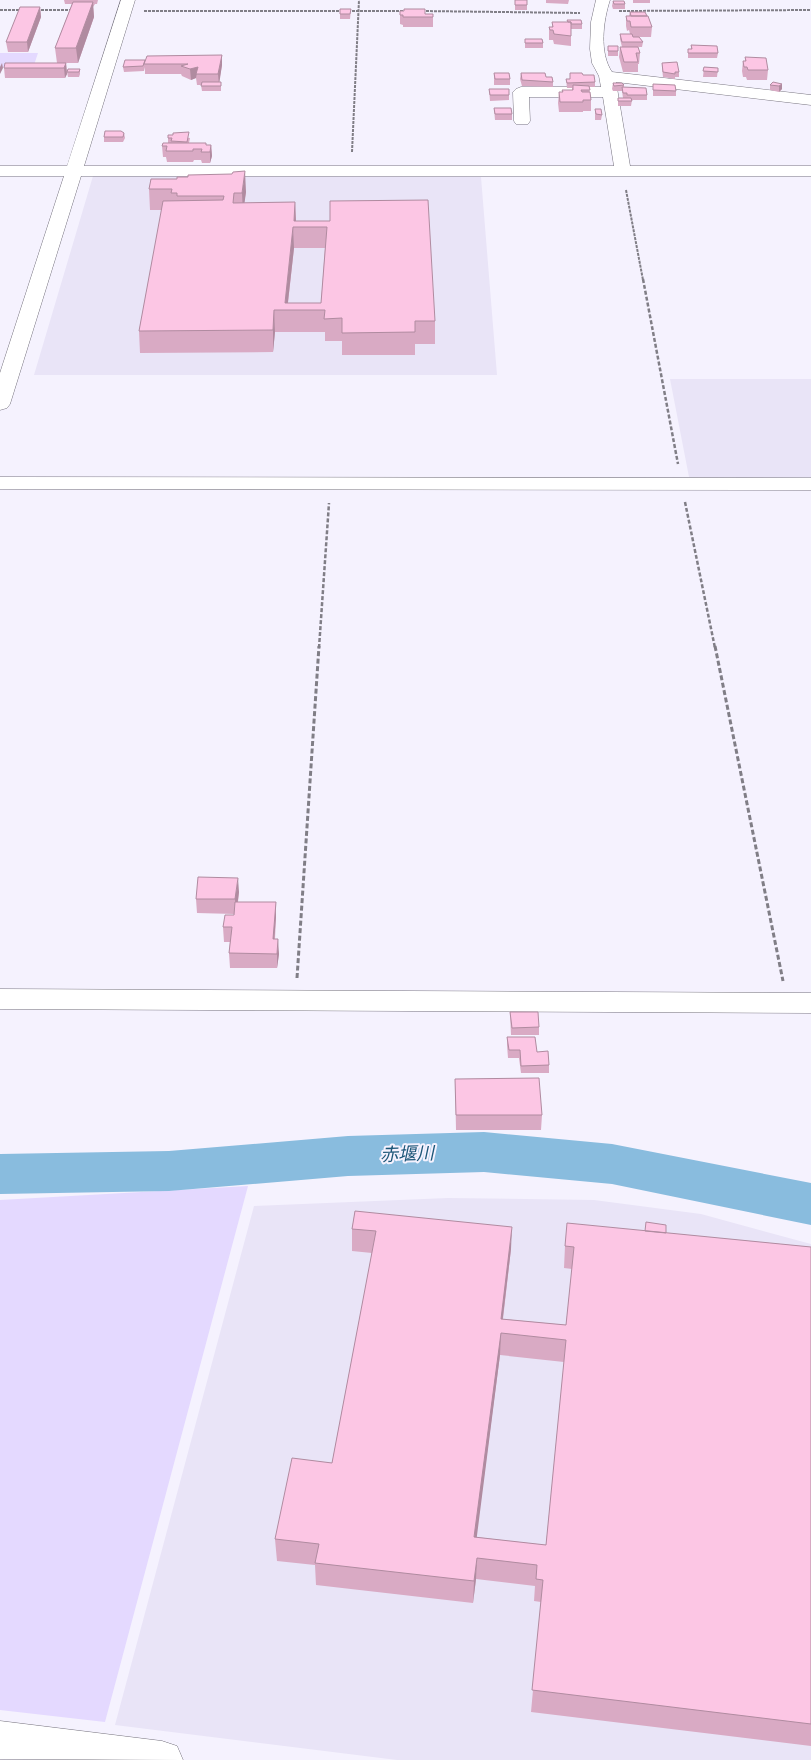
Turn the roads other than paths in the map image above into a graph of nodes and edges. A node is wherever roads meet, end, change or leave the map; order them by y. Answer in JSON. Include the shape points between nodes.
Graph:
{"nodes":[{"id":1,"x":127,"y":5,"type":"edge"},
{"id":2,"x":601,"y":6,"type":"edge"},
{"id":3,"x":609,"y":84,"type":"junction"},
{"id":4,"x":811,"y":100,"type":"edge"},
{"id":5,"x":522,"y":120,"type":"dead end"},
{"id":6,"x":0,"y":171,"type":"edge"},
{"id":7,"x":73,"y":171,"type":"junction"},
{"id":8,"x":623,"y":171,"type":"junction"},
{"id":9,"x":811,"y":171,"type":"edge"},
{"id":10,"x":0,"y":404,"type":"edge"},
{"id":11,"x":0,"y":483,"type":"edge"},
{"id":12,"x":811,"y":484,"type":"edge"},
{"id":13,"x":0,"y":999,"type":"edge"},
{"id":14,"x":799,"y":1003,"type":"edge"},
{"id":15,"x":0,"y":1740,"type":"edge"},
{"id":16,"x":162,"y":1760,"type":"edge"}],
"edges":[{"from":1,"to":7,"type":"street"},
{"from":2,"to":3,"type":"street","via":[[599,64]]},
{"from":3,"to":4,"type":"street"},
{"from":3,"to":5,"type":"street","via":[[521,92]]},
{"from":3,"to":8,"type":"street"},
{"from":6,"to":7,"type":"street"},
{"from":7,"to":8,"type":"street"},
{"from":7,"to":10,"type":"street"},
{"from":8,"to":9,"type":"street"},
{"from":11,"to":12,"type":"street"},
{"from":13,"to":14,"type":"street"},
{"from":15,"to":16,"type":"street"}]}
